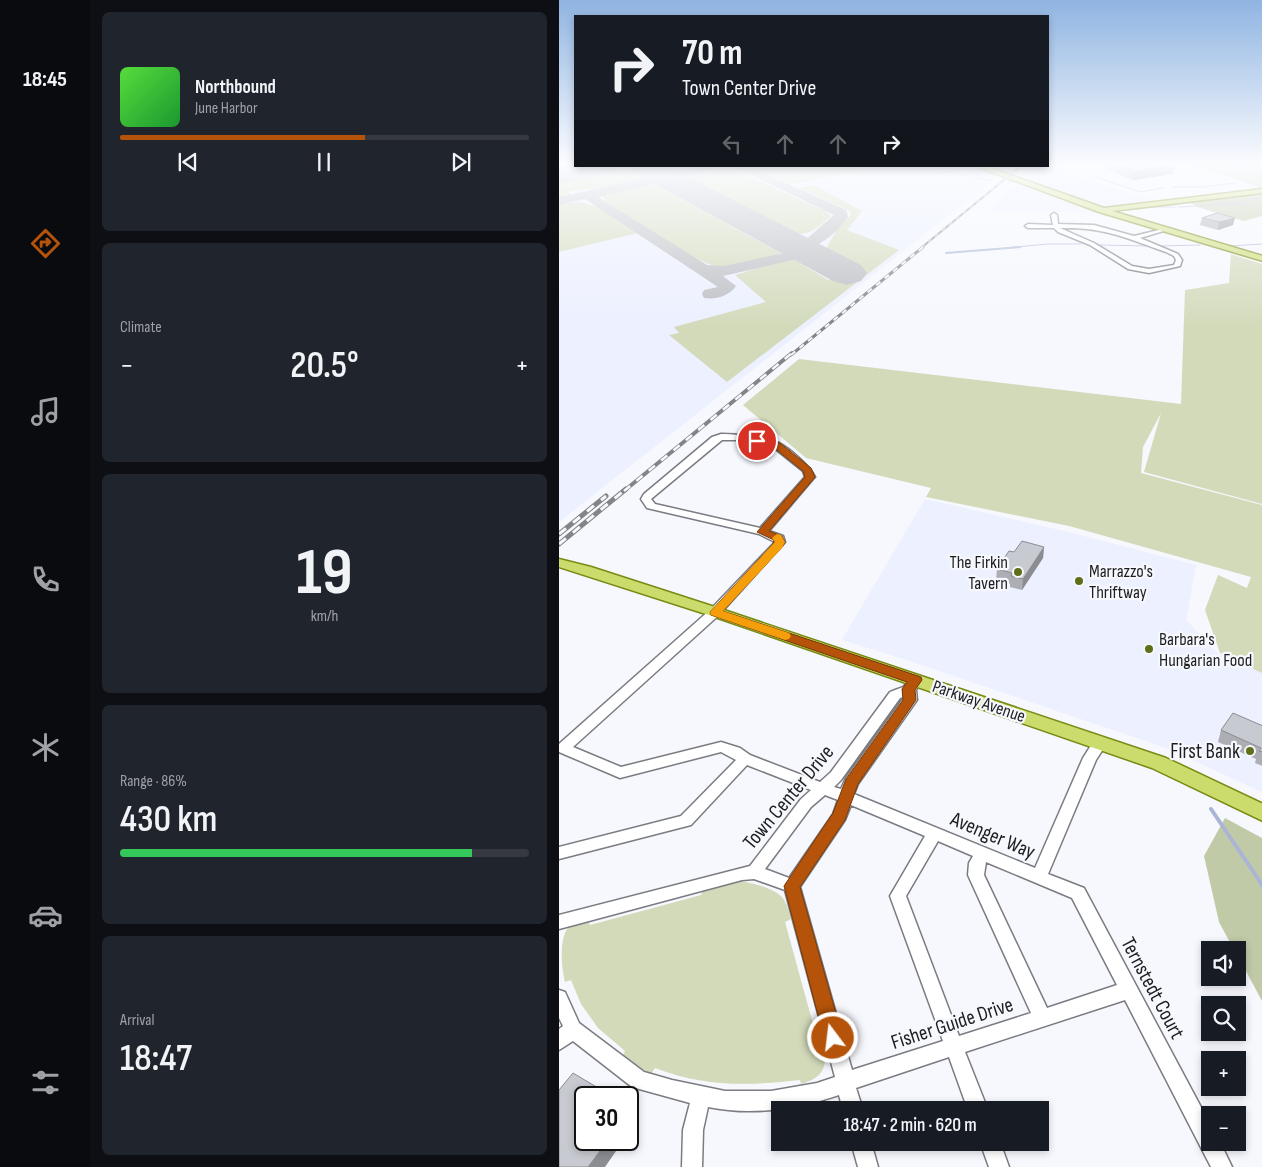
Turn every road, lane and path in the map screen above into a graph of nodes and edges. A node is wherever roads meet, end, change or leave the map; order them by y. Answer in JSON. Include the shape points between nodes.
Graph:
{"nodes":[{"id":1,"x":1054,"y":217,"type":"edge"},
{"id":2,"x":1127,"y":217,"type":"edge"},
{"id":3,"x":1028,"y":226,"type":"dead end"},
{"id":4,"x":1055,"y":227,"type":"junction"},
{"id":5,"x":1161,"y":228,"type":"junction"},
{"id":6,"x":1124,"y":236,"type":"junction"},
{"id":7,"x":1131,"y":239,"type":"junction"},
{"id":8,"x":1262,"y":259,"type":"edge"},
{"id":9,"x":762,"y":532,"type":"junction"},
{"id":10,"x":559,"y":563,"type":"edge"},
{"id":11,"x":559,"y":572,"type":"edge"},
{"id":12,"x":632,"y":587,"type":"junction"},
{"id":13,"x":715,"y":612,"type":"junction"},
{"id":14,"x":912,"y":685,"type":"junction"},
{"id":15,"x":1100,"y":743,"type":"junction"},
{"id":16,"x":560,"y":750,"type":"edge"},
{"id":17,"x":745,"y":759,"type":"junction"},
{"id":18,"x":823,"y":788,"type":"junction"},
{"id":19,"x":847,"y":797,"type":"junction"},
{"id":20,"x":1262,"y":813,"type":"edge"},
{"id":21,"x":934,"y":834,"type":"junction"},
{"id":22,"x":559,"y":853,"type":"edge"},
{"id":23,"x":982,"y":854,"type":"junction"},
{"id":24,"x":755,"y":872,"type":"junction"},
{"id":25,"x":1039,"y":877,"type":"junction"},
{"id":26,"x":792,"y":886,"type":"junction"},
{"id":27,"x":559,"y":922,"type":"edge"},
{"id":28,"x":1129,"y":990,"type":"junction"},
{"id":29,"x":559,"y":998,"type":"edge"},
{"id":30,"x":1042,"y":1018,"type":"junction"},
{"id":31,"x":566,"y":1035,"type":"edge"},
{"id":32,"x":954,"y":1047,"type":"junction"},
{"id":33,"x":846,"y":1083,"type":"junction"},
{"id":34,"x":701,"y":1096,"type":"junction"},
{"id":35,"x":851,"y":1101,"type":"edge"},
{"id":36,"x":975,"y":1101,"type":"edge"},
{"id":37,"x":864,"y":1151,"type":"edge"},
{"id":38,"x":993,"y":1151,"type":"edge"},
{"id":39,"x":692,"y":1167,"type":"edge"},
{"id":40,"x":868,"y":1167,"type":"edge"},
{"id":41,"x":999,"y":1167,"type":"edge"},
{"id":42,"x":1222,"y":1167,"type":"edge"}],
"edges":[{"from":1,"to":4,"type":"street"},
{"from":2,"to":5,"type":"main road"},
{"from":3,"to":4,"type":"street"},
{"from":4,"to":6,"type":"street","via":[[1094,227]]},
{"from":4,"to":7,"type":"street","via":[[1092,244],[1130,268],[1149,271],[1177,266],[1179,260],[1176,255]]},
{"from":5,"to":6,"type":"street"},
{"from":5,"to":7,"type":"street"},
{"from":5,"to":8,"type":"main road"},
{"from":6,"to":7,"type":"street"},
{"from":9,"to":9,"type":"street","via":[[651,506],[646,499],[721,437],[776,445],[807,470],[810,477]]},
{"from":9,"to":13,"type":"street","via":[[779,538],[780,542]]},
{"from":10,"to":12,"type":"main road","name":"Parkway Avenue"},
{"from":11,"to":12,"type":"main road","name":"Parkway Avenue"},
{"from":12,"to":13,"type":"main road","name":"Parkway Avenue"},
{"from":13,"to":14,"type":"main road","name":"Parkway Avenue"},
{"from":13,"to":16,"type":"street"},
{"from":14,"to":15,"type":"main road","name":"Parkway Avenue"},
{"from":14,"to":18,"type":"street","name":"Town Center Drive","via":[[895,695],[836,776]]},
{"from":14,"to":19,"type":"street","name":"Town Center Drive","via":[[910,700],[851,782]]},
{"from":15,"to":20,"type":"main road","name":"Parkway Avenue","via":[[1159,763]]},
{"from":15,"to":25,"type":"street","name":"Avenger Way","via":[[1090,758]]},
{"from":16,"to":17,"type":"street","name":"Avenger Way","via":[[620,773],[721,747]]},
{"from":17,"to":18,"type":"street","name":"Avenger Way"},
{"from":17,"to":22,"type":"street","via":[[685,821]]},
{"from":18,"to":19,"type":"street","name":"Avenger Way"},
{"from":18,"to":24,"type":"street","name":"Town Center Drive","via":[[806,803]]},
{"from":19,"to":21,"type":"street","name":"Avenger Way"},
{"from":19,"to":26,"type":"street","name":"Town Center Drive","via":[[840,816]]},
{"from":21,"to":23,"type":"street","name":"Avenger Way"},
{"from":21,"to":32,"type":"street","via":[[898,896]]},
{"from":23,"to":25,"type":"street","name":"Avenger Way"},
{"from":23,"to":30,"type":"street","via":[[976,875]]},
{"from":24,"to":26,"type":"street"},
{"from":24,"to":27,"type":"street","name":"Town Center Drive"},
{"from":25,"to":28,"type":"street","name":"Ternstedt Court","via":[[1078,893]]},
{"from":26,"to":33,"type":"street"},
{"from":28,"to":30,"type":"street","name":"Fisher Guide Drive"},
{"from":28,"to":42,"type":"street","name":"Ternstedt Court"},
{"from":29,"to":31,"type":"street","name":"Fisher Guide Drive"},
{"from":30,"to":32,"type":"street","name":"Fisher Guide Drive"},
{"from":31,"to":34,"type":"street","name":"Fisher Guide Drive","via":[[639,1080]]},
{"from":32,"to":33,"type":"street","name":"Fisher Guide Drive"},
{"from":32,"to":36,"type":"street"},
{"from":33,"to":34,"type":"street","name":"Fisher Guide Drive","via":[[817,1093],[771,1101]]},
{"from":33,"to":35,"type":"street"},
{"from":34,"to":39,"type":"street","via":[[693,1130]]},
{"from":37,"to":40,"type":"street"},
{"from":38,"to":41,"type":"street"}]}
